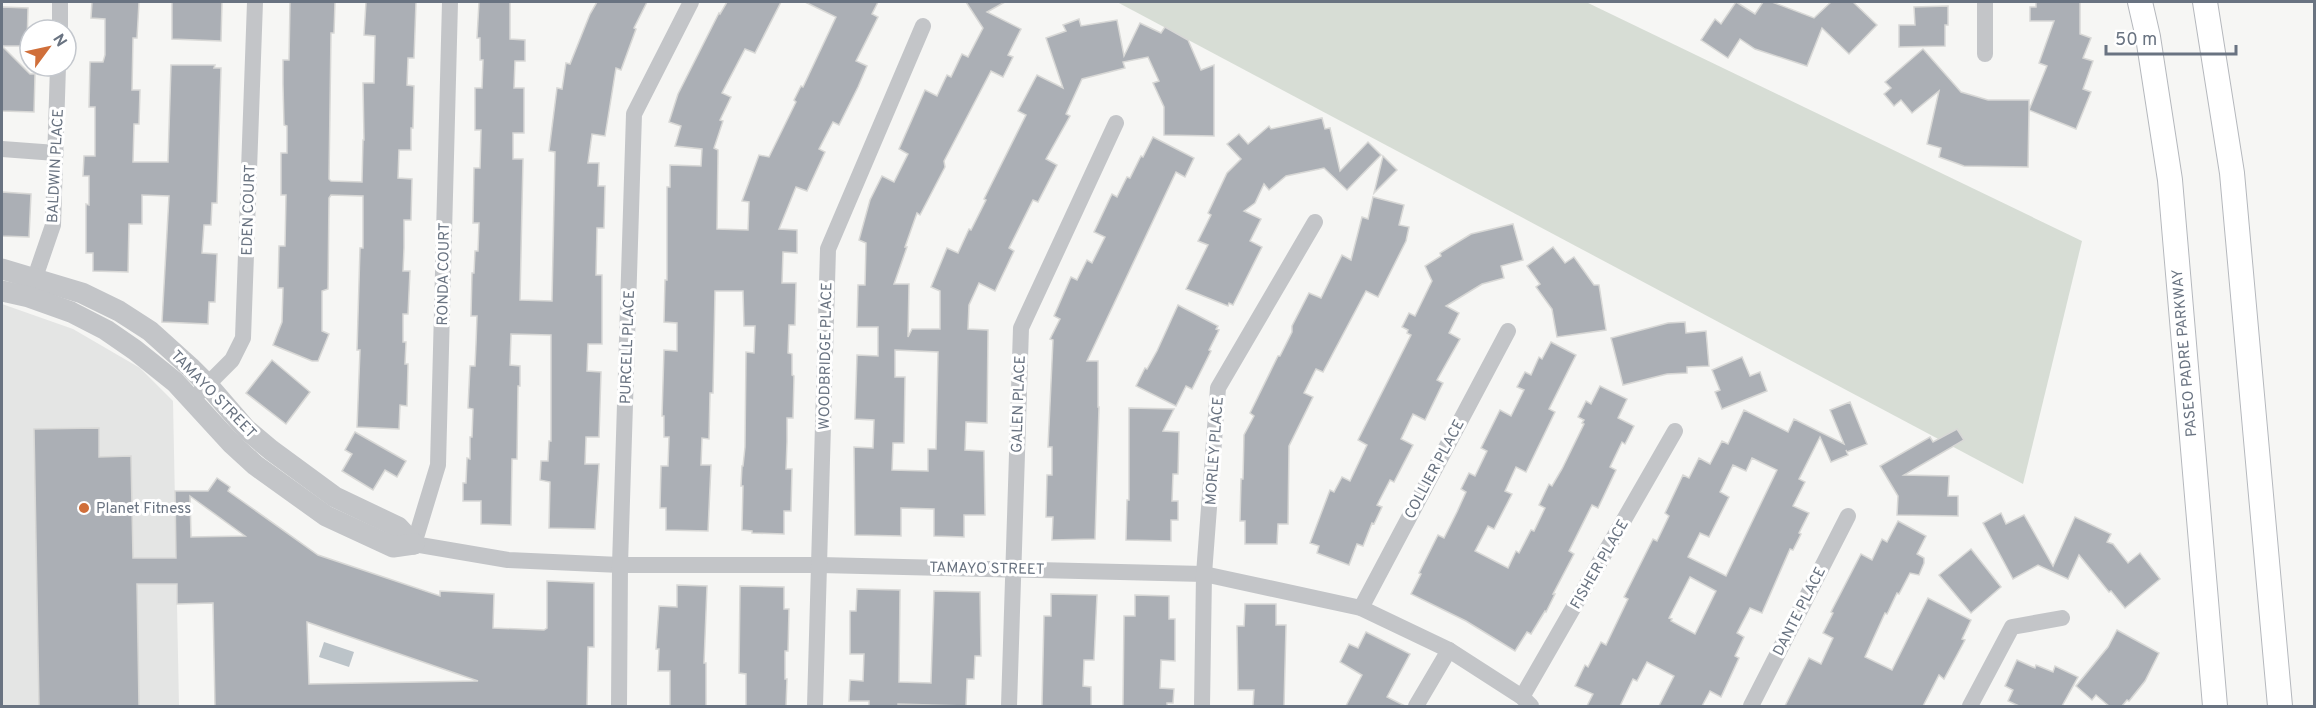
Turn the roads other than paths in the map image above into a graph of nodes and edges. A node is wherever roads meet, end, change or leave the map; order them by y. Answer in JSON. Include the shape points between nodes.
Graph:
{"nodes":[{"id":1,"x":60,"y":2,"type":"edge"},
{"id":2,"x":255,"y":2,"type":"edge"},
{"id":3,"x":450,"y":2,"type":"edge"},
{"id":4,"x":690,"y":2,"type":"edge"},
{"id":5,"x":1985,"y":2,"type":"edge"},
{"id":6,"x":2140,"y":2,"type":"edge"},
{"id":7,"x":2205,"y":2,"type":"edge"},
{"id":8,"x":60,"y":18,"type":"edge"},
{"id":9,"x":923,"y":26,"type":"dead end"},
{"id":10,"x":1985,"y":54,"type":"dead end"},
{"id":11,"x":58,"y":78,"type":"edge"},
{"id":12,"x":1116,"y":123,"type":"dead end"},
{"id":13,"x":2,"y":150,"type":"edge"},
{"id":14,"x":56,"y":153,"type":"junction"},
{"id":15,"x":1315,"y":222,"type":"dead end"},
{"id":16,"x":2,"y":269,"type":"edge"},
{"id":17,"x":32,"y":288,"type":"junction"},
{"id":18,"x":2,"y":291,"type":"edge"},
{"id":19,"x":1508,"y":331,"type":"dead end"},
{"id":20,"x":208,"y":385,"type":"junction"},
{"id":21,"x":192,"y":399,"type":"junction"},
{"id":22,"x":1675,"y":431,"type":"dead end"},
{"id":23,"x":1848,"y":516,"type":"dead end"},
{"id":24,"x":414,"y":544,"type":"junction"},
{"id":25,"x":620,"y":565,"type":"junction"},
{"id":26,"x":820,"y":565,"type":"junction"},
{"id":27,"x":1012,"y":569,"type":"junction"},
{"id":28,"x":1204,"y":574,"type":"junction"},
{"id":29,"x":1361,"y":608,"type":"junction"},
{"id":30,"x":2062,"y":618,"type":"dead end"},
{"id":31,"x":1449,"y":650,"type":"junction"},
{"id":32,"x":1527,"y":702,"type":"edge"},
{"id":33,"x":619,"y":706,"type":"edge"},
{"id":34,"x":815,"y":706,"type":"edge"},
{"id":35,"x":1009,"y":706,"type":"edge"},
{"id":36,"x":1202,"y":706,"type":"edge"},
{"id":37,"x":1416,"y":706,"type":"edge"},
{"id":38,"x":1751,"y":706,"type":"edge"},
{"id":39,"x":1970,"y":706,"type":"edge"},
{"id":40,"x":2215,"y":706,"type":"edge"},
{"id":41,"x":2280,"y":706,"type":"edge"}],
"edges":[{"from":1,"to":8,"type":"street"},
{"from":2,"to":20,"type":"street","name":"EDEN COURT","via":[[243,338],[232,360]]},
{"from":3,"to":24,"type":"street","name":"RONDA COURT","via":[[438,465]]},
{"from":4,"to":25,"type":"street","name":"PURCELL PLACE","via":[[634,114]]},
{"from":5,"to":10,"type":"street"},
{"from":6,"to":40,"type":"main road","name":"PASEO PADRE PARKWAY","via":[[2169,180]]},
{"from":7,"to":41,"type":"main road","via":[[2232,173]]},
{"from":9,"to":26,"type":"street","name":"WOODBRIDGE PLACE","via":[[828,249]]},
{"from":11,"to":14,"type":"street","name":"BALDWIN PLACE"},
{"from":12,"to":27,"type":"street","name":"GALEN PLACE","via":[[1021,328]]},
{"from":13,"to":14,"type":"street"},
{"from":14,"to":17,"type":"street","name":"BALDWIN PLACE","via":[[53,225]]},
{"from":15,"to":28,"type":"street","name":"MORLEY PLACE","via":[[1218,388]]},
{"from":16,"to":17,"type":"street","name":"TAMAYO STREET"},
{"from":17,"to":18,"type":"street","name":"TAMAYO STREET"},
{"from":17,"to":20,"type":"street","name":"TAMAYO STREET","via":[[82,293],[119,311],[150,331]]},
{"from":17,"to":21,"type":"street","name":"TAMAYO STREET","via":[[106,330],[153,363]]},
{"from":19,"to":29,"type":"street","name":"COLLIER PLACE"},
{"from":20,"to":21,"type":"street","name":"EDEN COURT"},
{"from":20,"to":24,"type":"street","name":"TAMAYO STREET","via":[[246,429],[303,476],[335,497],[398,527]]},
{"from":21,"to":24,"type":"street","name":"TAMAYO STREET","via":[[255,465],[326,516],[393,547]]},
{"from":22,"to":32,"type":"street","name":"FISHER PLACE"},
{"from":23,"to":38,"type":"street","name":"DANTE PLACE"},
{"from":24,"to":25,"type":"street","name":"TAMAYO STREET","via":[[508,560]]},
{"from":25,"to":26,"type":"street","name":"TAMAYO STREET"},
{"from":25,"to":33,"type":"street","name":"PURCELL PLACE"},
{"from":26,"to":27,"type":"street","name":"TAMAYO STREET"},
{"from":26,"to":34,"type":"street","name":"WOODBRIDGE PLACE"},
{"from":27,"to":28,"type":"street","name":"TAMAYO STREET"},
{"from":27,"to":35,"type":"street","name":"GALEN PLACE"},
{"from":28,"to":29,"type":"street","name":"TAMAYO STREET"},
{"from":28,"to":36,"type":"street","name":"MORLEY PLACE"},
{"from":29,"to":31,"type":"street","name":"TAMAYO STREET"},
{"from":30,"to":39,"type":"street","via":[[2012,627]]},
{"from":31,"to":32,"type":"street","name":"TAMAYO STREET"},
{"from":31,"to":37,"type":"street"}]}
